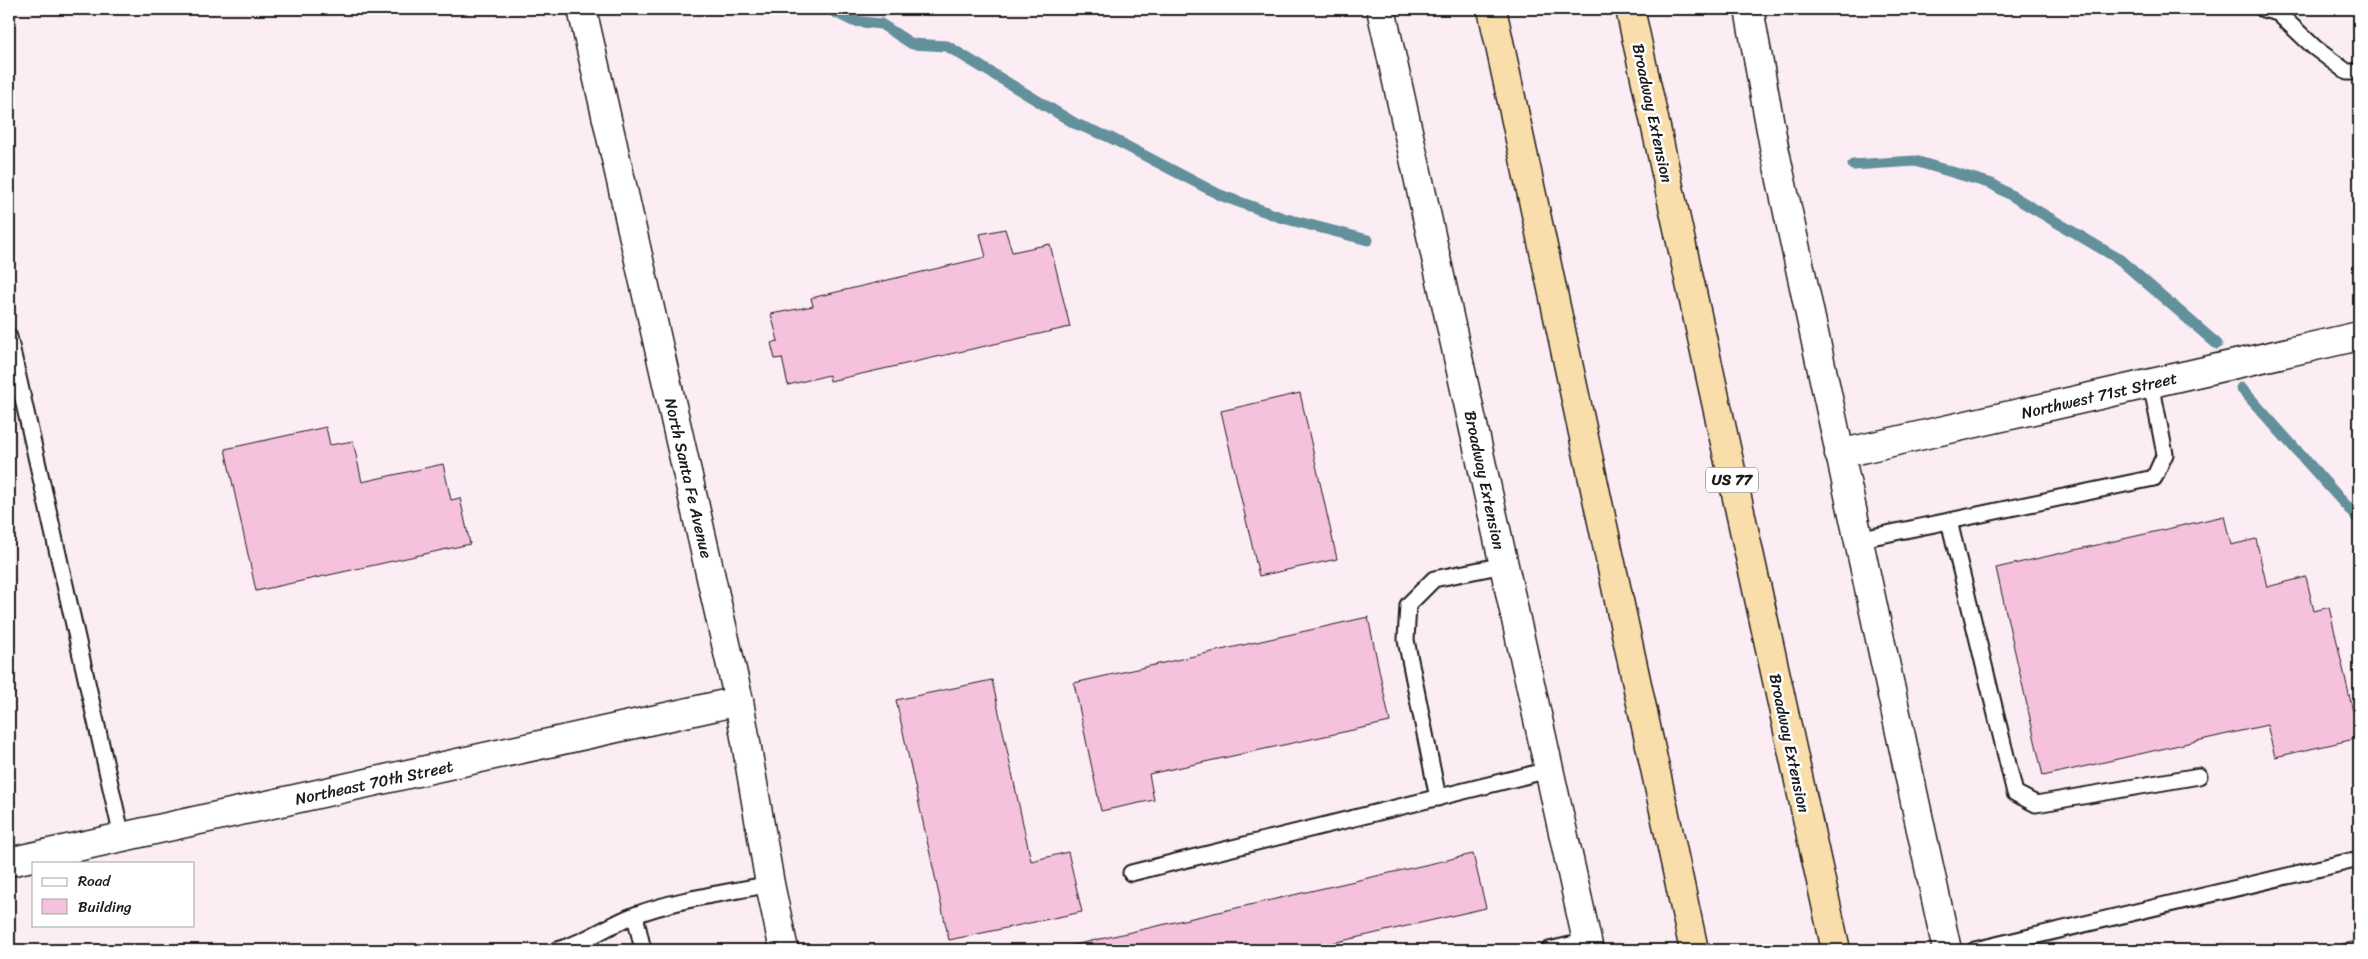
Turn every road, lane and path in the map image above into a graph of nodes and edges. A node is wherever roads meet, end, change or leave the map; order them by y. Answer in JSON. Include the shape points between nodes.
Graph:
{"nodes":[{"id":1,"x":582,"y":9,"type":"edge"},
{"id":2,"x":1381,"y":9,"type":"edge"},
{"id":3,"x":1492,"y":9,"type":"edge"},
{"id":4,"x":1630,"y":9,"type":"edge"},
{"id":5,"x":1749,"y":9,"type":"edge"},
{"id":6,"x":2263,"y":9,"type":"edge"},
{"id":7,"x":2359,"y":72,"type":"edge"},
{"id":8,"x":2359,"y":336,"type":"edge"},
{"id":9,"x":9,"y":337,"type":"edge"},
{"id":10,"x":2151,"y":383,"type":"junction"},
{"id":11,"x":1838,"y":454,"type":"junction"},
{"id":12,"x":1949,"y":521,"type":"junction"},
{"id":13,"x":1857,"y":540,"type":"junction"},
{"id":14,"x":1504,"y":565,"type":"junction"},
{"id":15,"x":739,"y":702,"type":"junction"},
{"id":16,"x":1549,"y":770,"type":"junction"},
{"id":17,"x":2198,"y":776,"type":"dead end"},
{"id":18,"x":1438,"y":798,"type":"junction"},
{"id":19,"x":122,"y":837,"type":"junction"},
{"id":20,"x":2359,"y":858,"type":"edge"},
{"id":21,"x":9,"y":862,"type":"edge"},
{"id":22,"x":1132,"y":873,"type":"dead end"},
{"id":23,"x":770,"y":884,"type":"junction"},
{"id":24,"x":635,"y":915,"type":"junction"},
{"id":25,"x":1588,"y":946,"type":"edge"},
{"id":26,"x":557,"y":950,"type":"edge"},
{"id":27,"x":643,"y":950,"type":"edge"},
{"id":28,"x":784,"y":950,"type":"edge"},
{"id":29,"x":1549,"y":950,"type":"edge"},
{"id":30,"x":1694,"y":950,"type":"edge"},
{"id":31,"x":1836,"y":950,"type":"edge"},
{"id":32,"x":1947,"y":950,"type":"edge"},
{"id":33,"x":1975,"y":950,"type":"edge"}],
"edges":[{"from":1,"to":15,"type":"street","name":"North Santa Fe Avenue"},
{"from":2,"to":14,"type":"street","name":"Broadway Extension"},
{"from":3,"to":30,"type":"highway"},
{"from":4,"to":31,"type":"highway","name":"Broadway Extension","number":"US 77"},
{"from":5,"to":11,"type":"street","via":[[1775,152]]},
{"from":6,"to":7,"type":"lane","via":[[2278,13],[2346,72]]},
{"from":8,"to":10,"type":"street","name":"Northwest 71st Street"},
{"from":9,"to":19,"type":"lane"},
{"from":10,"to":11,"type":"street","name":"Northwest 71st Street"},
{"from":10,"to":12,"type":"lane","via":[[2165,454],[2154,478]]},
{"from":11,"to":13,"type":"street"},
{"from":12,"to":13,"type":"lane"},
{"from":12,"to":17,"type":"lane","via":[[2015,793],[2036,804]]},
{"from":13,"to":32,"type":"street"},
{"from":14,"to":16,"type":"street","name":"Broadway Extension"},
{"from":14,"to":18,"type":"lane","via":[[1434,579],[1408,605],[1406,640]]},
{"from":15,"to":19,"type":"street","name":"Northeast 70th Street"},
{"from":15,"to":23,"type":"street","name":"North Santa Fe Avenue"},
{"from":16,"to":18,"type":"lane"},
{"from":16,"to":25,"type":"street","name":"Broadway Extension"},
{"from":18,"to":22,"type":"lane"},
{"from":19,"to":21,"type":"street","name":"Northeast 70th Street"},
{"from":20,"to":33,"type":"lane"},
{"from":23,"to":24,"type":"lane"},
{"from":23,"to":28,"type":"street","name":"North Santa Fe Avenue"},
{"from":24,"to":26,"type":"lane","via":[[570,947]]},
{"from":24,"to":27,"type":"lane"},
{"from":25,"to":29,"type":"lane"}]}
